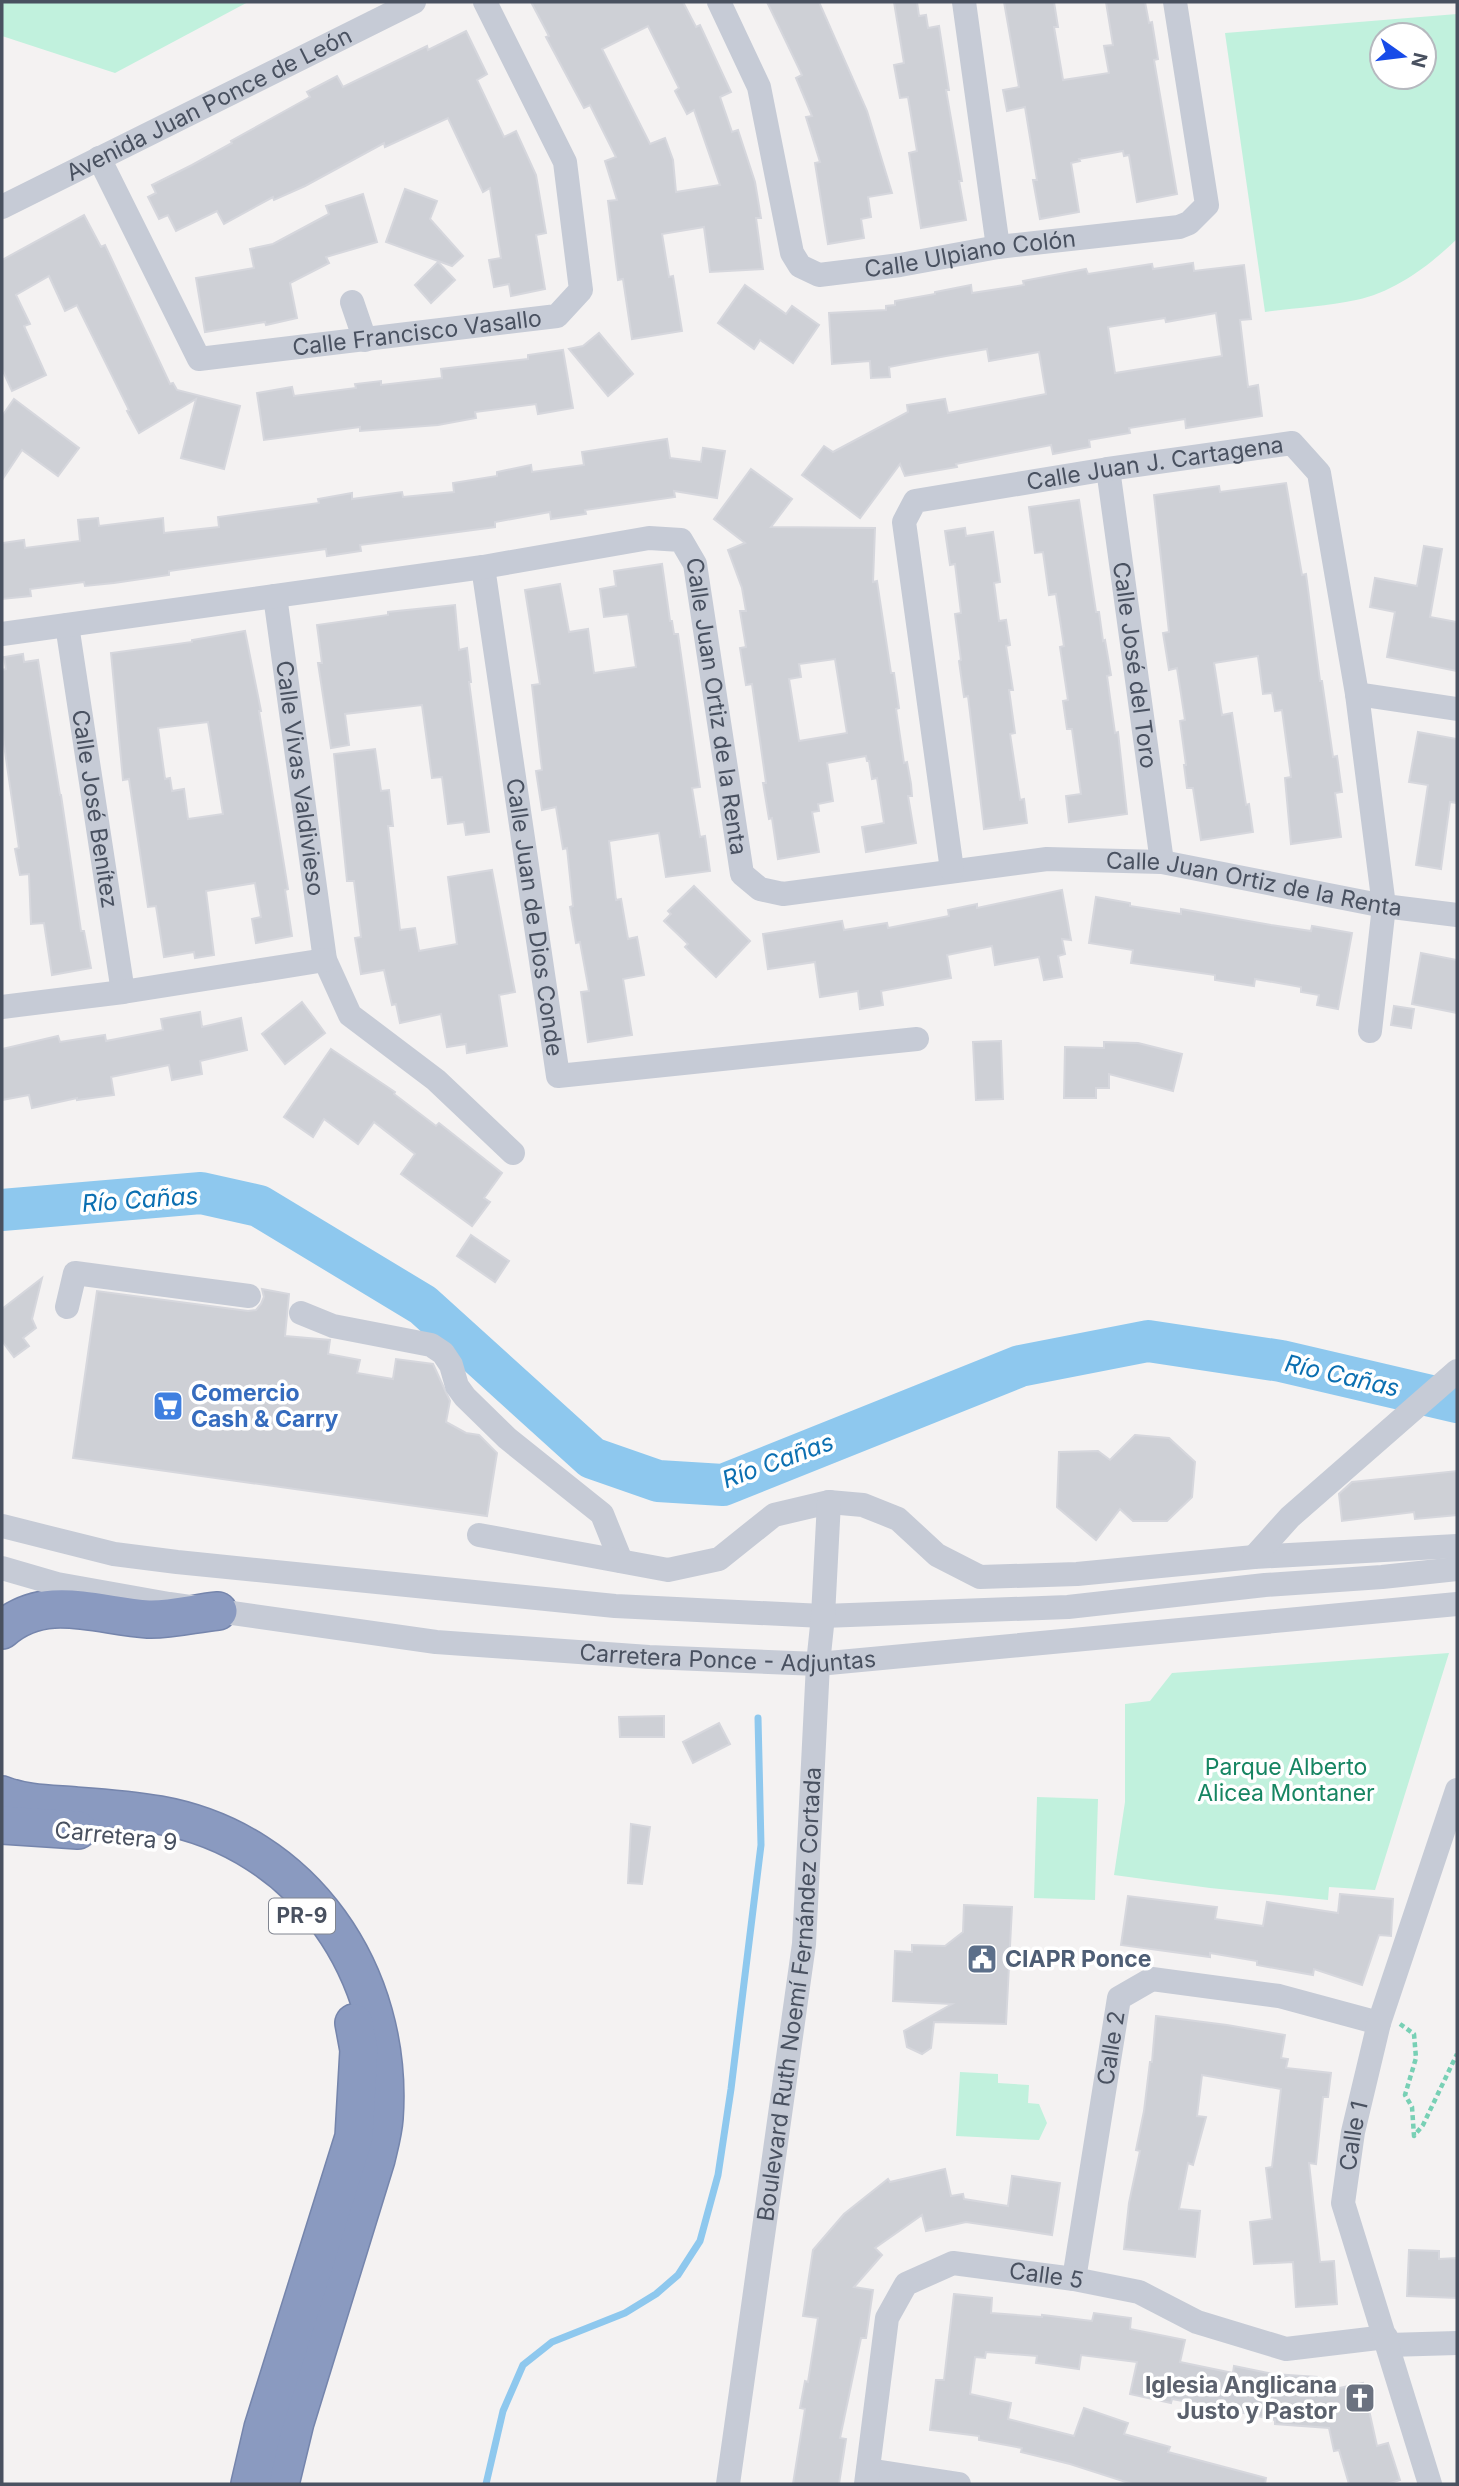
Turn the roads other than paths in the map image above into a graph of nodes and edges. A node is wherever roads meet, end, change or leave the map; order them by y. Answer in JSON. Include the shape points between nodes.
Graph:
{"nodes":[{"id":1,"x":414,"y":2,"type":"edge"},
{"id":2,"x":485,"y":2,"type":"edge"},
{"id":3,"x":719,"y":2,"type":"edge"},
{"id":4,"x":964,"y":2,"type":"edge"},
{"id":5,"x":1175,"y":2,"type":"edge"},
{"id":6,"x":99,"y":159,"type":"junction"},
{"id":7,"x":2,"y":207,"type":"edge"},
{"id":8,"x":998,"y":247,"type":"junction"},
{"id":9,"x":352,"y":302,"type":"dead end"},
{"id":10,"x":365,"y":340,"type":"junction"},
{"id":11,"x":1108,"y":469,"type":"junction"},
{"id":12,"x":483,"y":567,"type":"junction"},
{"id":13,"x":275,"y":596,"type":"junction"},
{"id":14,"x":67,"y":625,"type":"junction"},
{"id":15,"x":2,"y":634,"type":"edge"},
{"id":16,"x":1357,"y":694,"type":"junction"},
{"id":17,"x":1457,"y":709,"type":"edge"},
{"id":18,"x":1162,"y":862,"type":"junction"},
{"id":19,"x":952,"y":870,"type":"junction"},
{"id":20,"x":1384,"y":906,"type":"junction"},
{"id":21,"x":1457,"y":915,"type":"edge"},
{"id":22,"x":325,"y":960,"type":"junction"},
{"id":23,"x":123,"y":992,"type":"junction"},
{"id":24,"x":2,"y":1007,"type":"edge"},
{"id":25,"x":1370,"y":1031,"type":"dead end"},
{"id":26,"x":917,"y":1039,"type":"dead end"},
{"id":27,"x":513,"y":1153,"type":"dead end"},
{"id":28,"x":249,"y":1296,"type":"dead end"},
{"id":29,"x":67,"y":1307,"type":"dead end"},
{"id":30,"x":301,"y":1313,"type":"dead end"},
{"id":31,"x":1457,"y":1371,"type":"edge"},
{"id":32,"x":829,"y":1502,"type":"junction"},
{"id":33,"x":2,"y":1526,"type":"edge"},
{"id":34,"x":479,"y":1535,"type":"dead end"},
{"id":35,"x":1457,"y":1546,"type":"edge"},
{"id":36,"x":1254,"y":1558,"type":"junction"},
{"id":37,"x":621,"y":1562,"type":"junction"},
{"id":38,"x":2,"y":1568,"type":"edge"},
{"id":39,"x":1457,"y":1569,"type":"edge"},
{"id":40,"x":1457,"y":1604,"type":"edge"},
{"id":41,"x":218,"y":1611,"type":"junction"},
{"id":42,"x":823,"y":1616,"type":"junction"},
{"id":43,"x":2,"y":1630,"type":"edge"},
{"id":44,"x":817,"y":1664,"type":"junction"},
{"id":45,"x":2,"y":1768,"type":"edge"},
{"id":46,"x":1457,"y":1790,"type":"edge"},
{"id":47,"x":2,"y":1795,"type":"edge"},
{"id":48,"x":41,"y":1804,"type":"junction"},
{"id":49,"x":2,"y":1825,"type":"edge"},
{"id":50,"x":1381,"y":2017,"type":"junction"},
{"id":51,"x":340,"y":2228,"type":"junction"},
{"id":52,"x":1074,"y":2279,"type":"junction"},
{"id":53,"x":1387,"y":2341,"type":"junction"},
{"id":54,"x":1457,"y":2343,"type":"edge"},
{"id":55,"x":867,"y":2477,"type":"edge"},
{"id":56,"x":250,"y":2484,"type":"edge"},
{"id":57,"x":281,"y":2484,"type":"edge"},
{"id":58,"x":728,"y":2484,"type":"edge"},
{"id":59,"x":959,"y":2484,"type":"edge"},
{"id":60,"x":1430,"y":2484,"type":"edge"}],
"edges":[{"from":1,"to":6,"type":"street","name":"Avenida Juan Ponce de León"},
{"from":2,"to":10,"type":"street","name":"Calle Francisco Vasallo","via":[[565,162],[581,290],[557,316]]},
{"from":3,"to":8,"type":"street","name":"Calle Ulpiano Colón","via":[[760,87],[792,253],[800,266],[819,275]]},
{"from":4,"to":8,"type":"street"},
{"from":5,"to":8,"type":"street","name":"Calle Ulpiano Colón","via":[[1207,205],[1179,227]]},
{"from":6,"to":7,"type":"street","name":"Avenida Juan Ponce de León"},
{"from":6,"to":10,"type":"street","name":"Calle Francisco Vasallo","via":[[199,359]]},
{"from":9,"to":10,"type":"street"},
{"from":11,"to":16,"type":"street","name":"Calle Juan J. Cartagena","via":[[1292,443],[1318,473]]},
{"from":11,"to":18,"type":"street","name":"Calle José del Toro"},
{"from":11,"to":19,"type":"street","name":"Calle Juan J. Cartagena","via":[[915,501],[904,522]]},
{"from":12,"to":13,"type":"street","name":"Calle Juan Ortiz de la Renta"},
{"from":12,"to":19,"type":"street","name":"Calle Juan Ortiz de la Renta","via":[[649,538],[681,540],[695,564],[742,874],[760,889],[783,894]]},
{"from":12,"to":26,"type":"street","name":"Calle Juan de Dios Conde","via":[[558,1076]]},
{"from":13,"to":14,"type":"street","name":"Calle Juan Ortiz de la Renta"},
{"from":13,"to":22,"type":"street","name":"Calle Vivas Valdivieso"},
{"from":14,"to":15,"type":"street","name":"Calle Juan Ortiz de la Renta"},
{"from":14,"to":23,"type":"street","name":"Calle José Benítez"},
{"from":16,"to":17,"type":"street"},
{"from":16,"to":20,"type":"street","name":"Calle Juan J. Cartagena"},
{"from":18,"to":19,"type":"street","name":"Calle Juan Ortiz de la Renta","via":[[1046,859]]},
{"from":18,"to":20,"type":"street","name":"Calle Juan Ortiz de la Renta"},
{"from":20,"to":21,"type":"street","name":"Calle Juan Ortiz de la Renta"},
{"from":20,"to":25,"type":"street","name":"Calle Juan J. Cartagena"},
{"from":22,"to":23,"type":"street"},
{"from":22,"to":27,"type":"street","name":"Calle Vivas Valdivieso","via":[[350,1015],[436,1080]]},
{"from":23,"to":24,"type":"street"},
{"from":28,"to":29,"type":"street","via":[[75,1273]]},
{"from":30,"to":37,"type":"street","via":[[333,1326],[431,1345],[443,1353],[465,1398],[602,1514]]},
{"from":31,"to":36,"type":"street","via":[[1290,1517]]},
{"from":32,"to":36,"type":"street","via":[[863,1505],[898,1519],[937,1555],[980,1577],[1077,1574]]},
{"from":32,"to":37,"type":"street","via":[[774,1515],[719,1559],[668,1570]]},
{"from":32,"to":42,"type":"street","name":"Boulevard Ruth Noemí Fernández Cortada"},
{"from":33,"to":42,"type":"street","name":"Carretera Ponce - Adjuntas","via":[[114,1554],[177,1562],[615,1606]]},
{"from":34,"to":37,"type":"street"},
{"from":35,"to":36,"type":"street"},
{"from":38,"to":41,"type":"street","name":"Carretera Ponce - Adjuntas","via":[[57,1584]]},
{"from":39,"to":42,"type":"street","name":"Carretera Ponce - Adjuntas","via":[[1068,1607]]},
{"from":40,"to":44,"type":"street","name":"Carretera Ponce - Adjuntas"},
{"from":41,"to":43,"type":"highway","via":[[150,1619],[78,1608],[49,1609],[24,1616]]},
{"from":41,"to":44,"type":"street","name":"Carretera Ponce - Adjuntas","via":[[436,1642]]},
{"from":42,"to":44,"type":"street","name":"Boulevard Ruth Noemí Fernández Cortada"},
{"from":44,"to":58,"type":"street","name":"Boulevard Ruth Noemí Fernández Cortada","via":[[804,1944]]},
{"from":45,"to":48,"type":"highway"},
{"from":46,"to":50,"type":"street","name":"Calle 1"},
{"from":47,"to":48,"type":"highway"},
{"from":48,"to":51,"type":"highway","via":[[160,1815],[200,1825],[268,1860],[324,1912],[366,1989],[378,2026],[384,2075],[384,2120],[376,2160]]},
{"from":49,"to":51,"type":"highway","name":"Carretera 9","number":"PR-9","via":[[97,1830],[186,1842],[241,1864],[288,1900],[326,1943],[351,2008],[359,2050],[354,2137]]},
{"from":50,"to":52,"type":"street","name":"Calle 2","via":[[1279,1996],[1152,1979],[1119,1998]]},
{"from":50,"to":53,"type":"street","name":"Calle 1","via":[[1353,2132],[1343,2203]]},
{"from":51,"to":56,"type":"highway","number":"PR-9","via":[[263,2428]]},
{"from":51,"to":57,"type":"highway","number":"PR-9"},
{"from":52,"to":53,"type":"street","name":"Calle 5","via":[[1139,2292],[1197,2322],[1286,2349]]},
{"from":52,"to":55,"type":"street","name":"Calle 5","via":[[953,2263],[906,2284],[887,2318]]},
{"from":53,"to":54,"type":"street","name":"Calle 5"},
{"from":53,"to":60,"type":"street","name":"Calle 1"},
{"from":55,"to":59,"type":"street"}]}
